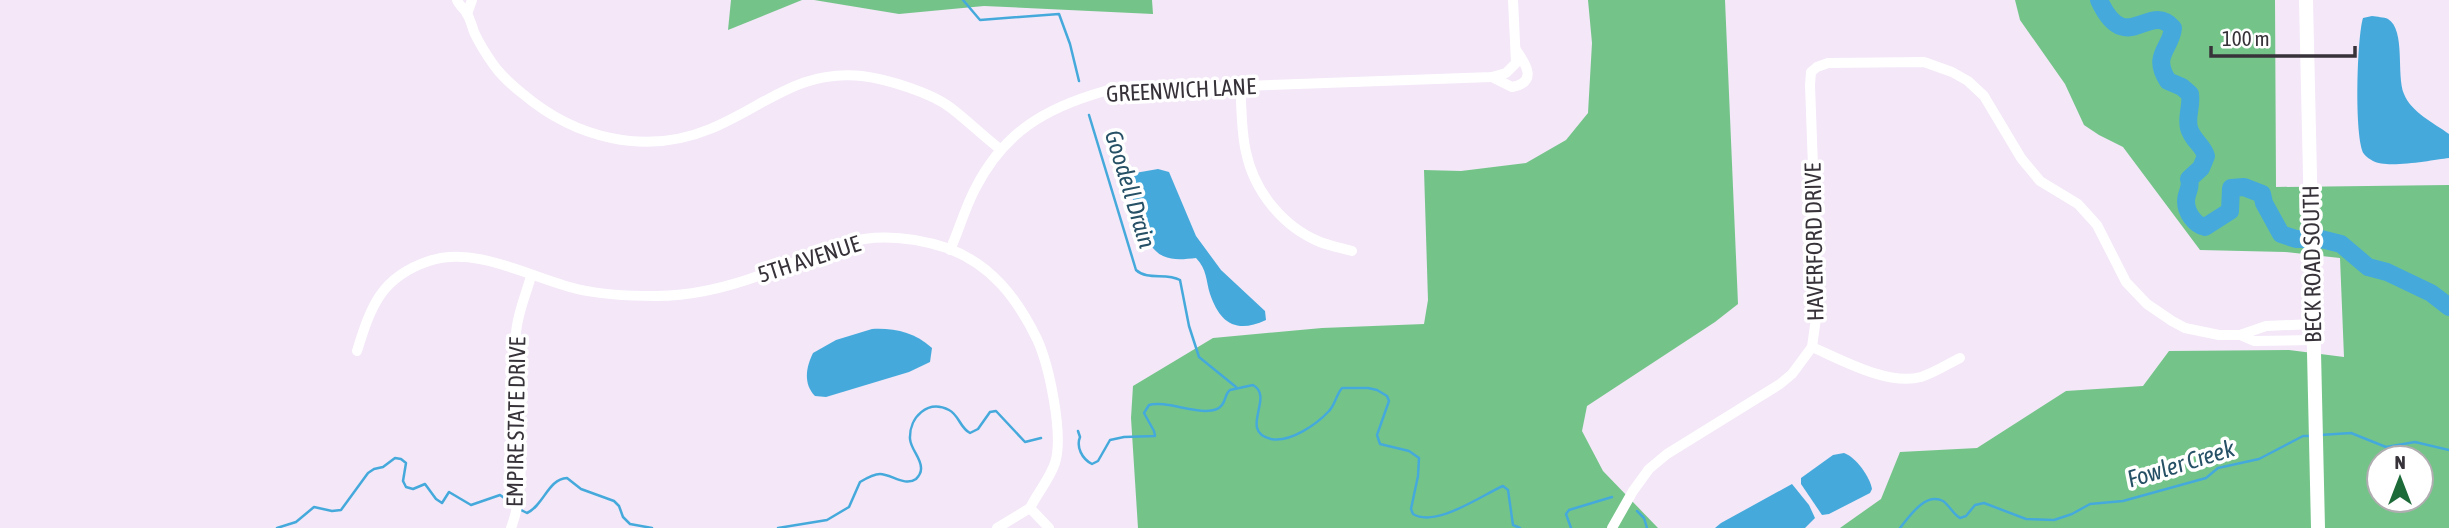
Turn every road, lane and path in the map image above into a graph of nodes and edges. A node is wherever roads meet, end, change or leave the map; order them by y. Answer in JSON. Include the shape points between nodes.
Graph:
{"nodes":[{"id":1,"x":457,"y":0,"type":"edge"},
{"id":2,"x":472,"y":0,"type":"edge"},
{"id":3,"x":1513,"y":0,"type":"edge"},
{"id":4,"x":2306,"y":0,"type":"edge"},
{"id":5,"x":467,"y":13,"type":"junction"},
{"id":6,"x":1516,"y":50,"type":"junction"},
{"id":7,"x":1492,"y":77,"type":"junction"},
{"id":8,"x":1240,"y":86,"type":"junction"},
{"id":9,"x":1000,"y":149,"type":"junction"},
{"id":10,"x":950,"y":250,"type":"junction"},
{"id":11,"x":1352,"y":251,"type":"dead end"},
{"id":12,"x":531,"y":276,"type":"junction"},
{"id":13,"x":2313,"y":324,"type":"junction"},
{"id":14,"x":2240,"y":335,"type":"junction"},
{"id":15,"x":2313,"y":340,"type":"junction"},
{"id":16,"x":1812,"y":347,"type":"junction"},
{"id":17,"x":357,"y":351,"type":"dead end"},
{"id":18,"x":1960,"y":358,"type":"dead end"},
{"id":19,"x":1030,"y":508,"type":"junction"},
{"id":20,"x":511,"y":528,"type":"edge"},
{"id":21,"x":997,"y":528,"type":"edge"},
{"id":22,"x":1049,"y":528,"type":"edge"},
{"id":23,"x":1612,"y":528,"type":"edge"},
{"id":24,"x":2318,"y":528,"type":"edge"}],
"edges":[{"from":1,"to":5,"type":"street"},
{"from":2,"to":5,"type":"street"},
{"from":3,"to":6,"type":"street"},
{"from":4,"to":13,"type":"main road","name":"BECK ROAD SOUTH"},
{"from":5,"to":9,"type":"street","via":[[484,51],[508,81],[542,110],[597,136],[628,141],[678,139],[710,129],[784,89],[821,77],[861,76],[902,84],[949,106]]},
{"from":6,"to":7,"type":"street","name":"GREENWICH LANE","via":[[1513,67]]},
{"from":6,"to":7,"type":"street","name":"GREENWICH LANE","via":[[1528,70],[1524,82],[1512,87]]},
{"from":7,"to":8,"type":"street","name":"GREENWICH LANE"},
{"from":8,"to":9,"type":"street","name":"GREENWICH LANE","via":[[1105,92],[1081,98],[1033,120]]},
{"from":8,"to":11,"type":"street","via":[[1246,153],[1261,191],[1297,229],[1319,242]]},
{"from":9,"to":10,"type":"street","name":"GREENWICH LANE","via":[[974,191]]},
{"from":10,"to":12,"type":"street","name":"5TH AVENUE","via":[[921,240],[863,240],[728,285],[660,296],[580,290]]},
{"from":10,"to":19,"type":"street","name":"5TH AVENUE","via":[[999,280],[1026,315],[1041,348],[1059,443],[1050,476]]},
{"from":12,"to":17,"type":"street","name":"5TH AVENUE","via":[[463,256],[417,266],[398,277],[370,308]]},
{"from":12,"to":20,"type":"street","name":"EMPIRE STATE DRIVE","via":[[516,333],[519,490]]},
{"from":13,"to":14,"type":"street","via":[[2266,326]]},
{"from":13,"to":15,"type":"main road","name":"BECK ROAD SOUTH"},
{"from":14,"to":15,"type":"street","via":[[2255,341]]},
{"from":14,"to":16,"type":"street","name":"HAVERFORD DRIVE","via":[[2185,328],[2141,299],[2119,271],[2097,225],[2078,204],[2040,181],[1984,96],[1968,81],[1934,65],[1911,61],[1828,63],[1811,72],[1818,304]]},
{"from":15,"to":24,"type":"main road","name":"BECK ROAD SOUTH"},
{"from":16,"to":18,"type":"street","via":[[1881,375],[1901,377],[1920,377]]},
{"from":16,"to":23,"type":"street","name":"HAVERFORD DRIVE","via":[[1780,384],[1649,469]]},
{"from":19,"to":21,"type":"street"},
{"from":19,"to":22,"type":"street"}]}
